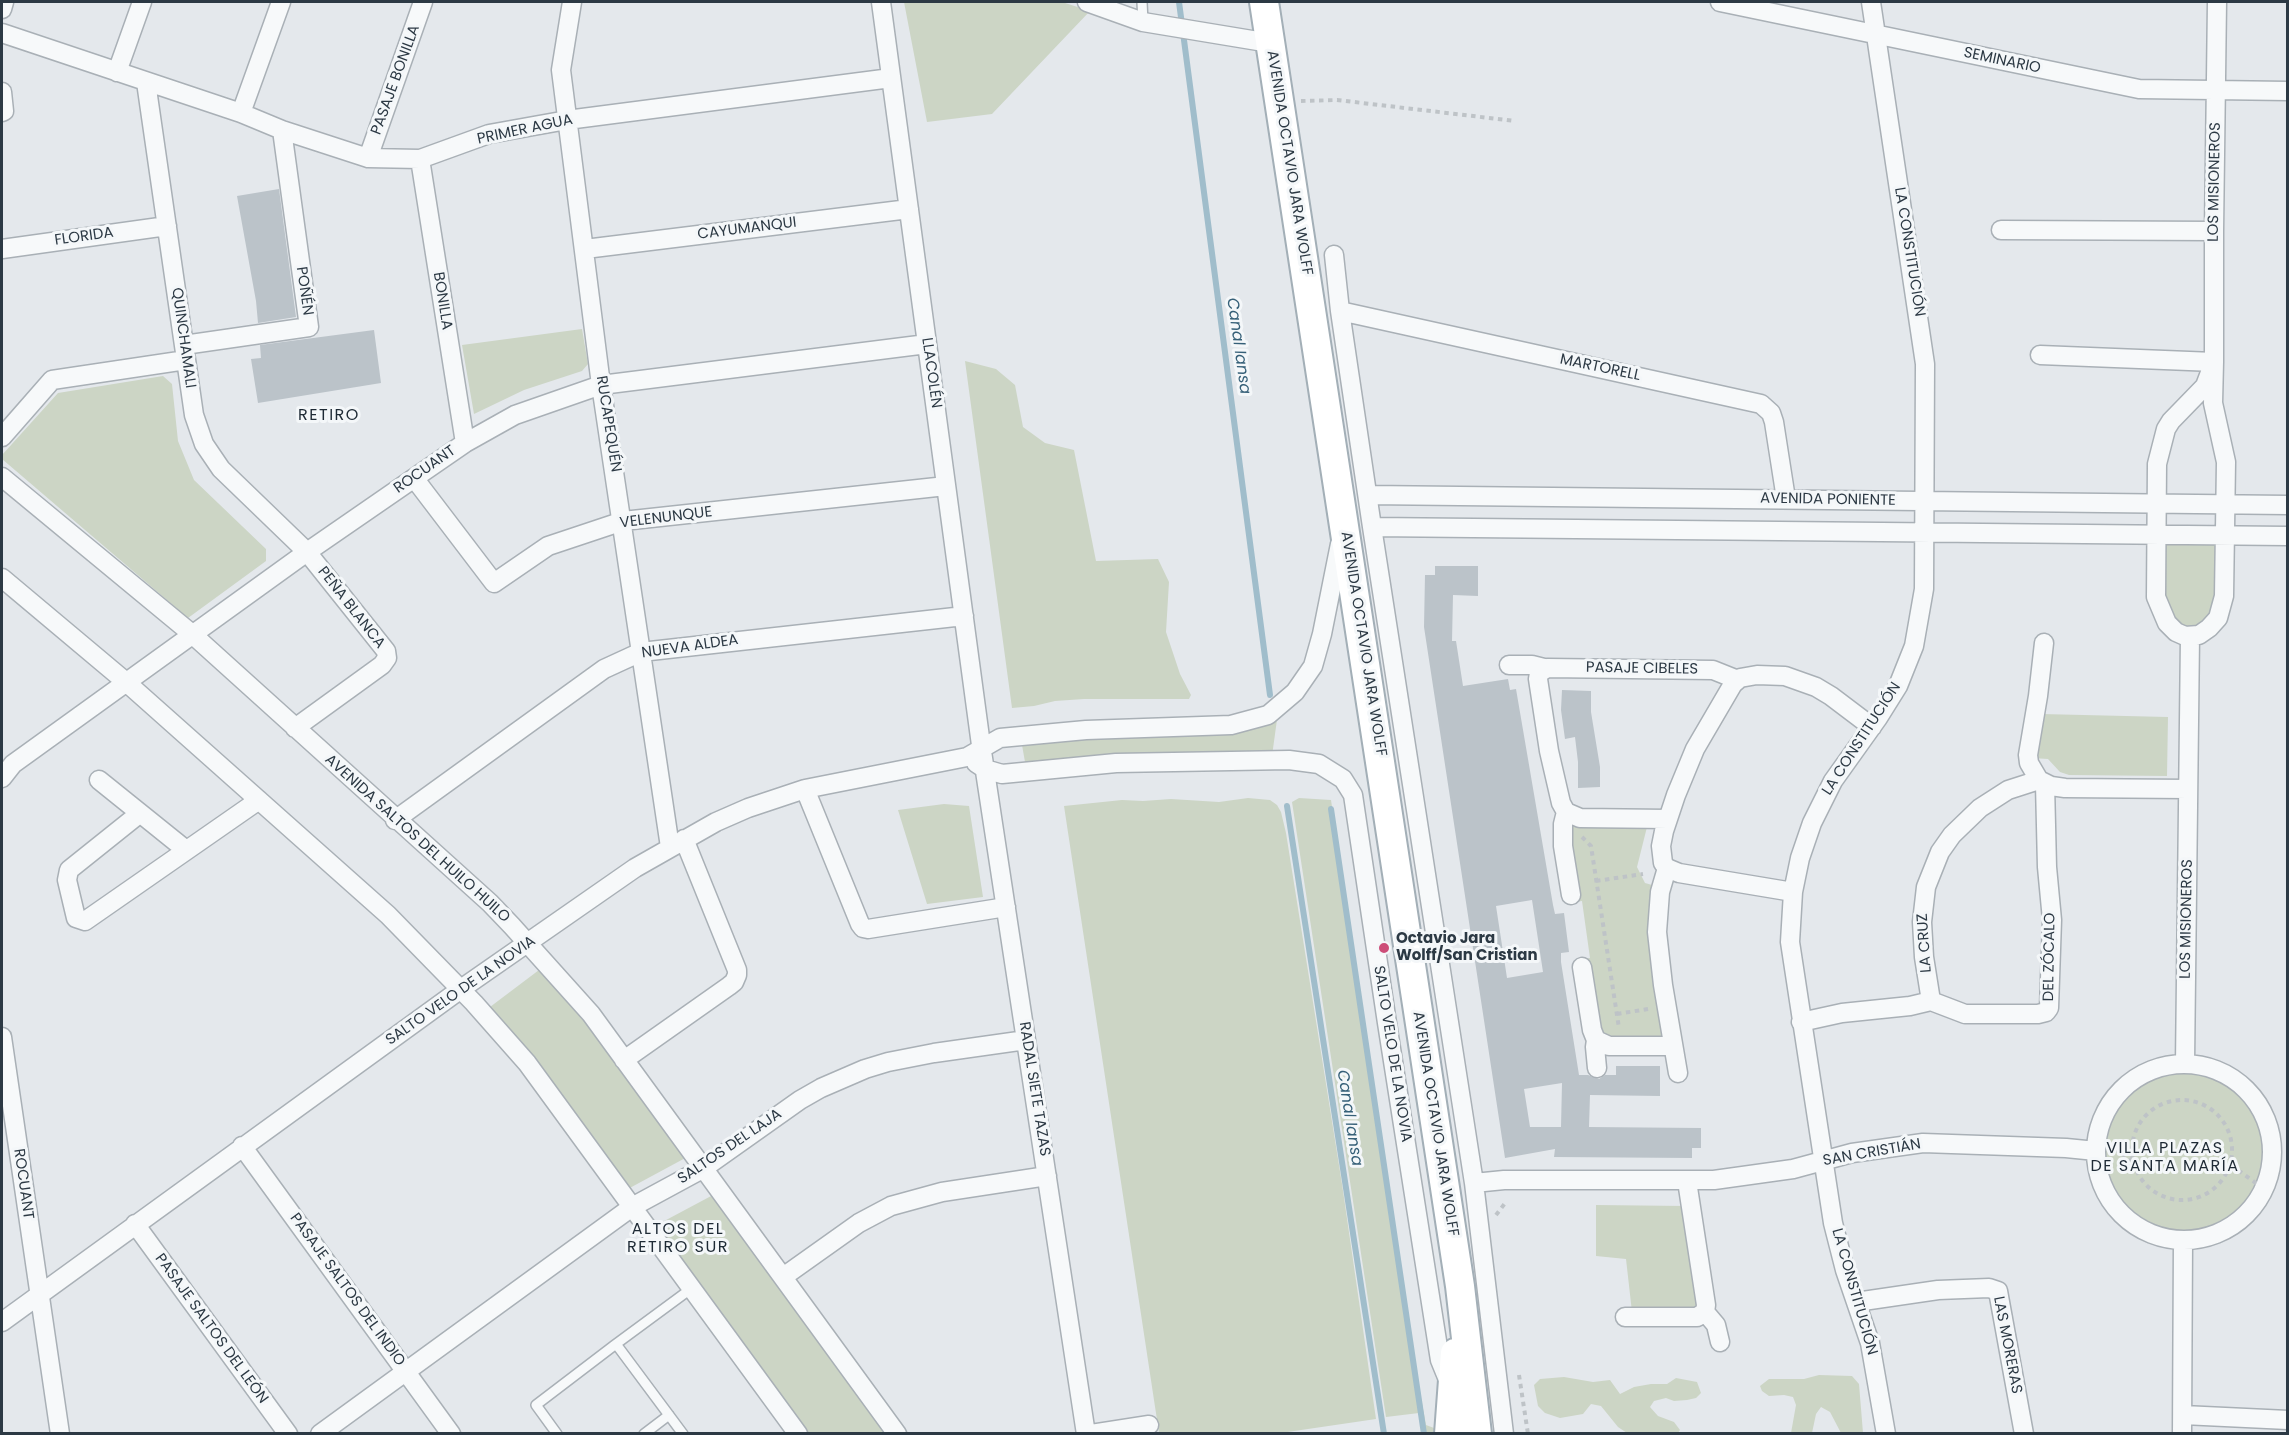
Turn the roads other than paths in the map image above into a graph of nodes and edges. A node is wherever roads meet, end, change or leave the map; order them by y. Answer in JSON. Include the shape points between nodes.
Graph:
{"nodes":[{"id":1,"x":4,"y":2,"type":"edge"},
{"id":2,"x":141,"y":2,"type":"edge"},
{"id":3,"x":281,"y":2,"type":"edge"},
{"id":4,"x":423,"y":2,"type":"edge"},
{"id":5,"x":572,"y":2,"type":"edge"},
{"id":6,"x":880,"y":2,"type":"edge"},
{"id":7,"x":1087,"y":2,"type":"edge"},
{"id":8,"x":1142,"y":2,"type":"edge"},
{"id":9,"x":1264,"y":2,"type":"edge"},
{"id":10,"x":1725,"y":2,"type":"edge"},
{"id":11,"x":1870,"y":2,"type":"edge"},
{"id":12,"x":2217,"y":2,"type":"edge"},
{"id":13,"x":2,"y":9,"type":"edge"},
{"id":14,"x":1143,"y":22,"type":"junction"},
{"id":15,"x":2,"y":33,"type":"edge"},
{"id":16,"x":1876,"y":35,"type":"junction"},
{"id":17,"x":1270,"y":43,"type":"junction"},
{"id":18,"x":117,"y":72,"type":"junction"},
{"id":19,"x":891,"y":78,"type":"junction"},
{"id":20,"x":146,"y":82,"type":"junction"},
{"id":21,"x":2217,"y":91,"type":"junction"},
{"id":22,"x":2288,"y":91,"type":"edge"},
{"id":23,"x":2,"y":92,"type":"edge"},
{"id":24,"x":2,"y":112,"type":"edge"},
{"id":25,"x":241,"y":113,"type":"junction"},
{"id":26,"x":567,"y":120,"type":"junction"},
{"id":27,"x":282,"y":130,"type":"junction"},
{"id":28,"x":368,"y":158,"type":"junction"},
{"id":29,"x":420,"y":159,"type":"junction"},
{"id":30,"x":909,"y":209,"type":"junction"},
{"id":31,"x":167,"y":225,"type":"junction"},
{"id":32,"x":2001,"y":230,"type":"dead end"},
{"id":33,"x":2214,"y":231,"type":"junction"},
{"id":34,"x":2,"y":249,"type":"edge"},
{"id":35,"x":585,"y":249,"type":"junction"},
{"id":36,"x":1334,"y":255,"type":"dead end"},
{"id":37,"x":1340,"y":311,"type":"junction"},
{"id":38,"x":927,"y":344,"type":"junction"},
{"id":39,"x":185,"y":352,"type":"junction"},
{"id":40,"x":2040,"y":355,"type":"dead end"},
{"id":41,"x":2214,"y":362,"type":"junction"},
{"id":42,"x":601,"y":385,"type":"junction"},
{"id":43,"x":2,"y":436,"type":"edge"},
{"id":44,"x":465,"y":443,"type":"junction"},
{"id":45,"x":2,"y":477,"type":"edge"},
{"id":46,"x":414,"y":478,"type":"junction"},
{"id":47,"x":946,"y":486,"type":"junction"},
{"id":48,"x":1368,"y":495,"type":"junction"},
{"id":49,"x":1786,"y":499,"type":"junction"},
{"id":50,"x":1925,"y":501,"type":"junction"},
{"id":51,"x":2157,"y":503,"type":"junction"},
{"id":52,"x":2226,"y":504,"type":"junction"},
{"id":53,"x":2288,"y":505,"type":"edge"},
{"id":54,"x":623,"y":521,"type":"junction"},
{"id":55,"x":1345,"y":522,"type":"junction"},
{"id":56,"x":1372,"y":527,"type":"junction"},
{"id":57,"x":1925,"y":532,"type":"junction"},
{"id":58,"x":2156,"y":535,"type":"junction"},
{"id":59,"x":2225,"y":536,"type":"junction"},
{"id":60,"x":2288,"y":536,"type":"edge"},
{"id":61,"x":307,"y":552,"type":"junction"},
{"id":62,"x":2,"y":578,"type":"edge"},
{"id":63,"x":964,"y":616,"type":"junction"},
{"id":64,"x":192,"y":634,"type":"junction"},
{"id":65,"x":2190,"y":636,"type":"junction"},
{"id":66,"x":2044,"y":643,"type":"dead end"},
{"id":67,"x":642,"y":652,"type":"junction"},
{"id":68,"x":1509,"y":665,"type":"dead end"},
{"id":69,"x":1544,"y":668,"type":"junction"},
{"id":70,"x":1738,"y":680,"type":"junction"},
{"id":71,"x":126,"y":682,"type":"junction"},
{"id":72,"x":1872,"y":727,"type":"junction"},
{"id":73,"x":294,"y":728,"type":"junction"},
{"id":74,"x":977,"y":750,"type":"junction"},
{"id":75,"x":4,"y":769,"type":"edge"},
{"id":76,"x":985,"y":769,"type":"junction"},
{"id":77,"x":99,"y":780,"type":"dead end"},
{"id":78,"x":2042,"y":782,"type":"junction"},
{"id":79,"x":805,"y":789,"type":"junction"},
{"id":80,"x":2188,"y":789,"type":"junction"},
{"id":81,"x":259,"y":800,"type":"junction"},
{"id":82,"x":1566,"y":812,"type":"junction"},
{"id":83,"x":139,"y":814,"type":"junction"},
{"id":84,"x":1668,"y":819,"type":"junction"},
{"id":85,"x":395,"y":820,"type":"junction"},
{"id":86,"x":677,"y":843,"type":"junction"},
{"id":87,"x":186,"y":850,"type":"junction"},
{"id":88,"x":1667,"y":868,"type":"junction"},
{"id":89,"x":1793,"y":892,"type":"junction"},
{"id":90,"x":1571,"y":895,"type":"dead end"},
{"id":91,"x":1006,"y":907,"type":"junction"},
{"id":92,"x":528,"y":944,"type":"junction"},
{"id":93,"x":1582,"y":967,"type":"dead end"},
{"id":94,"x":461,"y":989,"type":"junction"},
{"id":95,"x":1932,"y":1001,"type":"junction"},
{"id":96,"x":1801,"y":1022,"type":"junction"},
{"id":97,"x":2,"y":1037,"type":"edge"},
{"id":98,"x":1026,"y":1040,"type":"junction"},
{"id":99,"x":1596,"y":1040,"type":"junction"},
{"id":100,"x":1673,"y":1046,"type":"junction"},
{"id":101,"x":624,"y":1060,"type":"junction"},
{"id":102,"x":2185,"y":1064,"type":"junction"},
{"id":103,"x":1597,"y":1068,"type":"dead end"},
{"id":104,"x":1678,"y":1073,"type":"dead end"},
{"id":105,"x":242,"y":1146,"type":"junction"},
{"id":106,"x":2096,"y":1151,"type":"junction"},
{"id":107,"x":1823,"y":1160,"type":"junction"},
{"id":108,"x":2277,"y":1162,"type":"edge"},
{"id":109,"x":704,"y":1168,"type":"junction"},
{"id":110,"x":1047,"y":1176,"type":"junction"},
{"id":111,"x":1687,"y":1181,"type":"junction"},
{"id":112,"x":1474,"y":1183,"type":"junction"},
{"id":113,"x":632,"y":1207,"type":"junction"},
{"id":114,"x":135,"y":1224,"type":"junction"},
{"id":115,"x":2183,"y":1240,"type":"junction"},
{"id":116,"x":783,"y":1277,"type":"junction"},
{"id":117,"x":1460,"y":1286,"type":"junction"},
{"id":118,"x":692,"y":1288,"type":"junction"},
{"id":119,"x":39,"y":1295,"type":"junction"},
{"id":120,"x":1856,"y":1302,"type":"junction"},
{"id":121,"x":1705,"y":1312,"type":"junction"},
{"id":122,"x":1625,"y":1317,"type":"dead end"},
{"id":123,"x":2,"y":1322,"type":"edge"},
{"id":124,"x":1719,"y":1342,"type":"dead end"},
{"id":125,"x":616,"y":1344,"type":"junction"},
{"id":126,"x":406,"y":1371,"type":"junction"},
{"id":127,"x":1452,"y":1389,"type":"junction"},
{"id":128,"x":669,"y":1415,"type":"junction"},
{"id":129,"x":2288,"y":1420,"type":"edge"},
{"id":130,"x":2182,"y":1424,"type":"edge"},
{"id":131,"x":1149,"y":1425,"type":"dead end"},
{"id":132,"x":60,"y":1434,"type":"edge"},
{"id":133,"x":288,"y":1434,"type":"edge"},
{"id":134,"x":320,"y":1434,"type":"edge"},
{"id":135,"x":452,"y":1434,"type":"edge"},
{"id":136,"x":557,"y":1434,"type":"edge"},
{"id":137,"x":644,"y":1434,"type":"edge"},
{"id":138,"x":683,"y":1434,"type":"edge"},
{"id":139,"x":798,"y":1434,"type":"edge"},
{"id":140,"x":897,"y":1434,"type":"edge"},
{"id":141,"x":1086,"y":1434,"type":"edge"},
{"id":142,"x":1091,"y":1434,"type":"edge"},
{"id":143,"x":1449,"y":1434,"type":"edge"},
{"id":144,"x":1477,"y":1434,"type":"edge"},
{"id":145,"x":1504,"y":1434,"type":"edge"},
{"id":146,"x":1886,"y":1434,"type":"edge"},
{"id":147,"x":2024,"y":1434,"type":"edge"}],
"edges":[{"from":1,"to":13,"type":"street"},
{"from":2,"to":18,"type":"street"},
{"from":3,"to":25,"type":"street"},
{"from":4,"to":28,"type":"street","name":"PASAJE BONILLA"},
{"from":5,"to":26,"type":"street","name":"RUCAPEQUÉN","via":[[561,70]]},
{"from":6,"to":19,"type":"street","name":"LLACOLÉN"},
{"from":7,"to":14,"type":"street"},
{"from":8,"to":14,"type":"lane"},
{"from":9,"to":17,"type":"main road","name":"AVENIDA OCTAVIO JARA WOLFF"},
{"from":10,"to":16,"type":"street","name":"SEMINARIO"},
{"from":11,"to":16,"type":"street","name":"LA CONSTITUCIÓN"},
{"from":12,"to":21,"type":"street","name":"LOS MISIONEROS"},
{"from":14,"to":17,"type":"street"},
{"from":15,"to":18,"type":"street","name":"PRIMER AGUA"},
{"from":16,"to":21,"type":"street","name":"SEMINARIO","via":[[2139,89]]},
{"from":16,"to":50,"type":"street","name":"LA CONSTITUCIÓN","via":[[1923,344]]},
{"from":17,"to":55,"type":"main road","name":"AVENIDA OCTAVIO JARA WOLFF"},
{"from":18,"to":20,"type":"street","name":"PRIMER AGUA"},
{"from":19,"to":26,"type":"street","name":"PRIMER AGUA"},
{"from":19,"to":30,"type":"street","name":"LLACOLÉN"},
{"from":20,"to":25,"type":"street","name":"PRIMER AGUA"},
{"from":20,"to":31,"type":"street","name":"QUINCHAMALI"},
{"from":21,"to":22,"type":"street","name":"SEMINARIO"},
{"from":21,"to":33,"type":"street","name":"LOS MISIONEROS"},
{"from":23,"to":24,"type":"street"},
{"from":25,"to":27,"type":"street","name":"PRIMER AGUA"},
{"from":26,"to":29,"type":"street","name":"PRIMER AGUA","via":[[489,134]]},
{"from":26,"to":35,"type":"street","name":"RUCAPEQUÉN"},
{"from":27,"to":28,"type":"street","name":"PRIMER AGUA"},
{"from":27,"to":39,"type":"street","name":"POÑÉN","via":[[309,327]]},
{"from":28,"to":29,"type":"street","name":"PRIMER AGUA"},
{"from":29,"to":44,"type":"street","name":"BONILLA"},
{"from":30,"to":35,"type":"street","name":"CAYUMANQUI"},
{"from":30,"to":38,"type":"street","name":"LLACOLÉN"},
{"from":31,"to":34,"type":"street","name":"FLORIDA"},
{"from":31,"to":39,"type":"street","name":"QUINCHAMALI"},
{"from":32,"to":33,"type":"street"},
{"from":33,"to":41,"type":"street","name":"LOS MISIONEROS"},
{"from":35,"to":42,"type":"street","name":"RUCAPEQUÉN"},
{"from":36,"to":37,"type":"street","name":"AVENIDA OCTAVIO JARA WOLFF"},
{"from":37,"to":48,"type":"street","name":"AVENIDA OCTAVIO JARA WOLFF"},
{"from":37,"to":49,"type":"street","name":"MARTORELL","via":[[1761,404],[1774,422]]},
{"from":38,"to":42,"type":"street","name":"ROCUANT"},
{"from":38,"to":47,"type":"street","name":"LLACOLÉN"},
{"from":39,"to":43,"type":"street","name":"POÑÉN","via":[[52,380]]},
{"from":39,"to":61,"type":"street","name":"QUINCHAMALI","via":[[194,415],[204,444],[221,469]]},
{"from":40,"to":41,"type":"street"},
{"from":41,"to":51,"type":"street","name":"LOS MISIONEROS","via":[[2205,386],[2166,429],[2158,453]]},
{"from":41,"to":52,"type":"street","name":"LOS MISIONEROS","via":[[2214,414],[2226,462]]},
{"from":42,"to":44,"type":"street","name":"ROCUANT","via":[[515,415]]},
{"from":42,"to":54,"type":"street","name":"RUCAPEQUÉN"},
{"from":44,"to":46,"type":"street","name":"ROCUANT"},
{"from":45,"to":64,"type":"street","name":"AVENIDA SALTOS DEL HUILO HUILO"},
{"from":46,"to":54,"type":"street","name":"VELENUNQUE","via":[[494,583],[548,546]]},
{"from":46,"to":61,"type":"street","name":"ROCUANT"},
{"from":47,"to":54,"type":"street","name":"VELENUNQUE"},
{"from":47,"to":63,"type":"street","name":"LLACOLÉN"},
{"from":48,"to":49,"type":"street","name":"AVENIDA PONIENTE"},
{"from":48,"to":56,"type":"street","name":"AVENIDA OCTAVIO JARA WOLFF"},
{"from":49,"to":50,"type":"street","name":"AVENIDA PONIENTE"},
{"from":50,"to":51,"type":"street","name":"AVENIDA PONIENTE"},
{"from":50,"to":57,"type":"street","name":"LA CONSTITUCIÓN"},
{"from":51,"to":52,"type":"street","name":"AVENIDA PONIENTE"},
{"from":51,"to":58,"type":"street","name":"LOS MISIONEROS"},
{"from":52,"to":53,"type":"street","name":"AVENIDA PONIENTE"},
{"from":52,"to":59,"type":"street","name":"LOS MISIONEROS"},
{"from":54,"to":67,"type":"street","name":"RUCAPEQUÉN"},
{"from":55,"to":74,"type":"street","name":"SALTO VELO DE LA NOVIA","via":[[1313,666],[1295,692],[1268,715],[1232,725],[1086,730],[1000,738]]},
{"from":55,"to":117,"type":"main road","name":"AVENIDA OCTAVIO JARA WOLFF"},
{"from":56,"to":57,"type":"street","name":"AVENIDA PONIENTE"},
{"from":56,"to":112,"type":"street","name":"AVENIDA OCTAVIO JARA WOLFF"},
{"from":57,"to":58,"type":"street","name":"AVENIDA PONIENTE"},
{"from":57,"to":72,"type":"street","name":"LA CONSTITUCIÓN","via":[[1924,589],[1914,646],[1898,686]]},
{"from":58,"to":59,"type":"street","name":"AVENIDA PONIENTE"},
{"from":58,"to":65,"type":"street","name":"LOS MISIONEROS","via":[[2156,590],[2162,616],[2170,628]]},
{"from":59,"to":60,"type":"street","name":"AVENIDA PONIENTE"},
{"from":59,"to":65,"type":"street","name":"LOS MISIONEROS","via":[[2221,611],[2209,628]]},
{"from":61,"to":64,"type":"street","name":"ROCUANT"},
{"from":61,"to":73,"type":"street","name":"PEÑA BLANCA","via":[[386,651],[387,658]]},
{"from":62,"to":71,"type":"street"},
{"from":63,"to":67,"type":"street","name":"NUEVA ALDEA"},
{"from":63,"to":74,"type":"street","name":"LLACOLÉN"},
{"from":64,"to":71,"type":"street","name":"ROCUANT"},
{"from":64,"to":73,"type":"street","name":"AVENIDA SALTOS DEL HUILO HUILO"},
{"from":65,"to":80,"type":"street","name":"LOS MISIONEROS"},
{"from":66,"to":78,"type":"street","name":"DEL ZÓCALO","via":[[2028,755]]},
{"from":67,"to":85,"type":"street","name":"NUEVA ALDEA","via":[[604,669]]},
{"from":67,"to":86,"type":"street","name":"RUCAPEQUÉN"},
{"from":68,"to":69,"type":"street","name":"PASAJE CIBELES"},
{"from":69,"to":70,"type":"street","name":"PASAJE CIBELES","via":[[1713,669]]},
{"from":69,"to":82,"type":"street","via":[[1538,679]]},
{"from":70,"to":72,"type":"street","via":[[1757,675],[1801,680],[1831,696]]},
{"from":70,"to":84,"type":"street","via":[[1695,749]]},
{"from":71,"to":75,"type":"street","name":"ROCUANT"},
{"from":71,"to":81,"type":"street"},
{"from":72,"to":89,"type":"street","name":"LA CONSTITUCIÓN","via":[[1825,794],[1806,840]]},
{"from":73,"to":85,"type":"street","name":"AVENIDA SALTOS DEL HUILO HUILO"},
{"from":74,"to":76,"type":"street","name":"SALTO VELO DE LA NOVIA"},
{"from":74,"to":79,"type":"street","name":"SALTO VELO DE LA NOVIA"},
{"from":76,"to":91,"type":"street","name":"RADAL SIETE TAZAS"},
{"from":76,"to":127,"type":"street","name":"SALTO VELO DE LA NOVIA","via":[[1002,774],[1116,764],[1289,760],[1319,764],[1343,779],[1353,795],[1440,1360]]},
{"from":77,"to":83,"type":"street"},
{"from":78,"to":80,"type":"street","name":"LA CRUZ","via":[[2066,788]]},
{"from":78,"to":95,"type":"street","name":"LA CRUZ","via":[[2008,790],[1980,807],[1940,852],[1926,887],[1922,913]]},
{"from":78,"to":95,"type":"street","name":"DEL ZÓCALO","via":[[2052,920],[2049,1008],[2038,1014],[1965,1014]]},
{"from":79,"to":86,"type":"street","name":"SALTO VELO DE LA NOVIA","via":[[740,811]]},
{"from":79,"to":91,"type":"street","via":[[863,928]]},
{"from":80,"to":102,"type":"street","name":"LOS MISIONEROS"},
{"from":81,"to":87,"type":"street"},
{"from":81,"to":94,"type":"street","via":[[388,915]]},
{"from":82,"to":84,"type":"street","via":[[1580,818]]},
{"from":82,"to":90,"type":"street","via":[[1563,839]]},
{"from":83,"to":87,"type":"street"},
{"from":83,"to":87,"type":"street","via":[[69,870],[67,880],[76,918],[84,921]]},
{"from":84,"to":88,"type":"street","via":[[1661,855]]},
{"from":85,"to":92,"type":"street","name":"AVENIDA SALTOS DEL HUILO HUILO","via":[[490,903]]},
{"from":86,"to":92,"type":"street","name":"SALTO VELO DE LA NOVIA"},
{"from":86,"to":101,"type":"street","name":"RUCAPEQUÉN","via":[[737,975],[729,986]]},
{"from":88,"to":89,"type":"street"},
{"from":88,"to":100,"type":"street","via":[[1657,911],[1658,950]]},
{"from":89,"to":96,"type":"street","name":"LA CONSTITUCIÓN","via":[[1790,942]]},
{"from":91,"to":98,"type":"street","name":"RADAL SIETE TAZAS"},
{"from":92,"to":94,"type":"street","name":"SALTO VELO DE LA NOVIA"},
{"from":92,"to":101,"type":"street","name":"AVENIDA SALTOS DEL HUILO HUILO","via":[[579,999]]},
{"from":93,"to":99,"type":"street"},
{"from":94,"to":105,"type":"street","name":"SALTO VELO DE LA NOVIA"},
{"from":94,"to":113,"type":"street","via":[[518,1051]]},
{"from":95,"to":96,"type":"street"},
{"from":96,"to":107,"type":"street","name":"LA CONSTITUCIÓN"},
{"from":97,"to":119,"type":"street","name":"ROCUANT"},
{"from":98,"to":109,"type":"street","name":"SALTOS DEL LAJA","via":[[865,1069],[800,1100]]},
{"from":98,"to":110,"type":"street","name":"RADAL SIETE TAZAS"},
{"from":99,"to":100,"type":"street","via":[[1604,1045]]},
{"from":99,"to":103,"type":"street"},
{"from":100,"to":104,"type":"street"},
{"from":101,"to":109,"type":"street","name":"AVENIDA SALTOS DEL HUILO HUILO"},
{"from":102,"to":106,"type":"street","via":[[2148,1072],[2118,1094],[2105,1114]]},
{"from":102,"to":108,"type":"street","via":[[2213,1069],[2249,1093],[2265,1118]]},
{"from":105,"to":114,"type":"street","name":"SALTO VELO DE LA NOVIA"},
{"from":105,"to":126,"type":"street","name":"PASAJE SALTOS DEL INDIO"},
{"from":106,"to":107,"type":"street","name":"SAN CRISTIÁN","via":[[1923,1143]]},
{"from":106,"to":115,"type":"street","via":[[2101,1180],[2117,1209],[2146,1232]]},
{"from":107,"to":111,"type":"street","name":"SAN CRISTIÁN","via":[[1793,1169]]},
{"from":107,"to":120,"type":"street","name":"LA CONSTITUCIÓN","via":[[1837,1240]]},
{"from":108,"to":115,"type":"street","via":[[2252,1207],[2236,1222],[2211,1236]]},
{"from":109,"to":113,"type":"street","name":"SALTOS DEL LAJA"},
{"from":109,"to":116,"type":"street","name":"AVENIDA SALTOS DEL HUILO HUILO"},
{"from":110,"to":116,"type":"street","via":[[942,1192],[891,1206],[859,1223]]},
{"from":110,"to":141,"type":"street","name":"RADAL SIETE TAZAS"},
{"from":111,"to":112,"type":"street","name":"SAN CRISTIÁN"},
{"from":111,"to":121,"type":"street"},
{"from":112,"to":145,"type":"street","name":"AVENIDA OCTAVIO JARA WOLFF"},
{"from":113,"to":118,"type":"street"},
{"from":113,"to":126,"type":"street","name":"SALTOS DEL LAJA"},
{"from":114,"to":119,"type":"street","name":"SALTO VELO DE LA NOVIA"},
{"from":114,"to":133,"type":"street","name":"PASAJE SALTOS DEL LEÓN"},
{"from":115,"to":130,"type":"street"},
{"from":116,"to":140,"type":"street","name":"AVENIDA SALTOS DEL HUILO HUILO"},
{"from":117,"to":127,"type":"main road","name":"AVENIDA OCTAVIO JARA WOLFF","via":[[1454,1311]]},
{"from":117,"to":144,"type":"main road","name":"AVENIDA OCTAVIO JARA WOLFF"},
{"from":118,"to":125,"type":"lane"},
{"from":118,"to":139,"type":"street"},
{"from":119,"to":123,"type":"street","name":"SALTO VELO DE LA NOVIA"},
{"from":119,"to":132,"type":"street","name":"ROCUANT"},
{"from":120,"to":146,"type":"street","name":"LA CONSTITUCIÓN","via":[[1873,1357]]},
{"from":120,"to":147,"type":"street","name":"LAS MORERAS","via":[[1938,1290],[1998,1291]]},
{"from":121,"to":122,"type":"street","via":[[1697,1317]]},
{"from":121,"to":124,"type":"street","via":[[1716,1325]]},
{"from":125,"to":128,"type":"lane"},
{"from":125,"to":136,"type":"lane","via":[[536,1405]]},
{"from":126,"to":134,"type":"street","name":"SALTOS DEL LAJA"},
{"from":126,"to":135,"type":"street","name":"PASAJE SALTOS DEL INDIO"},
{"from":127,"to":143,"type":"main road","name":"AVENIDA OCTAVIO JARA WOLFF"},
{"from":128,"to":137,"type":"lane"},
{"from":128,"to":138,"type":"lane"},
{"from":129,"to":130,"type":"street"},
{"from":131,"to":142,"type":"street"}]}
